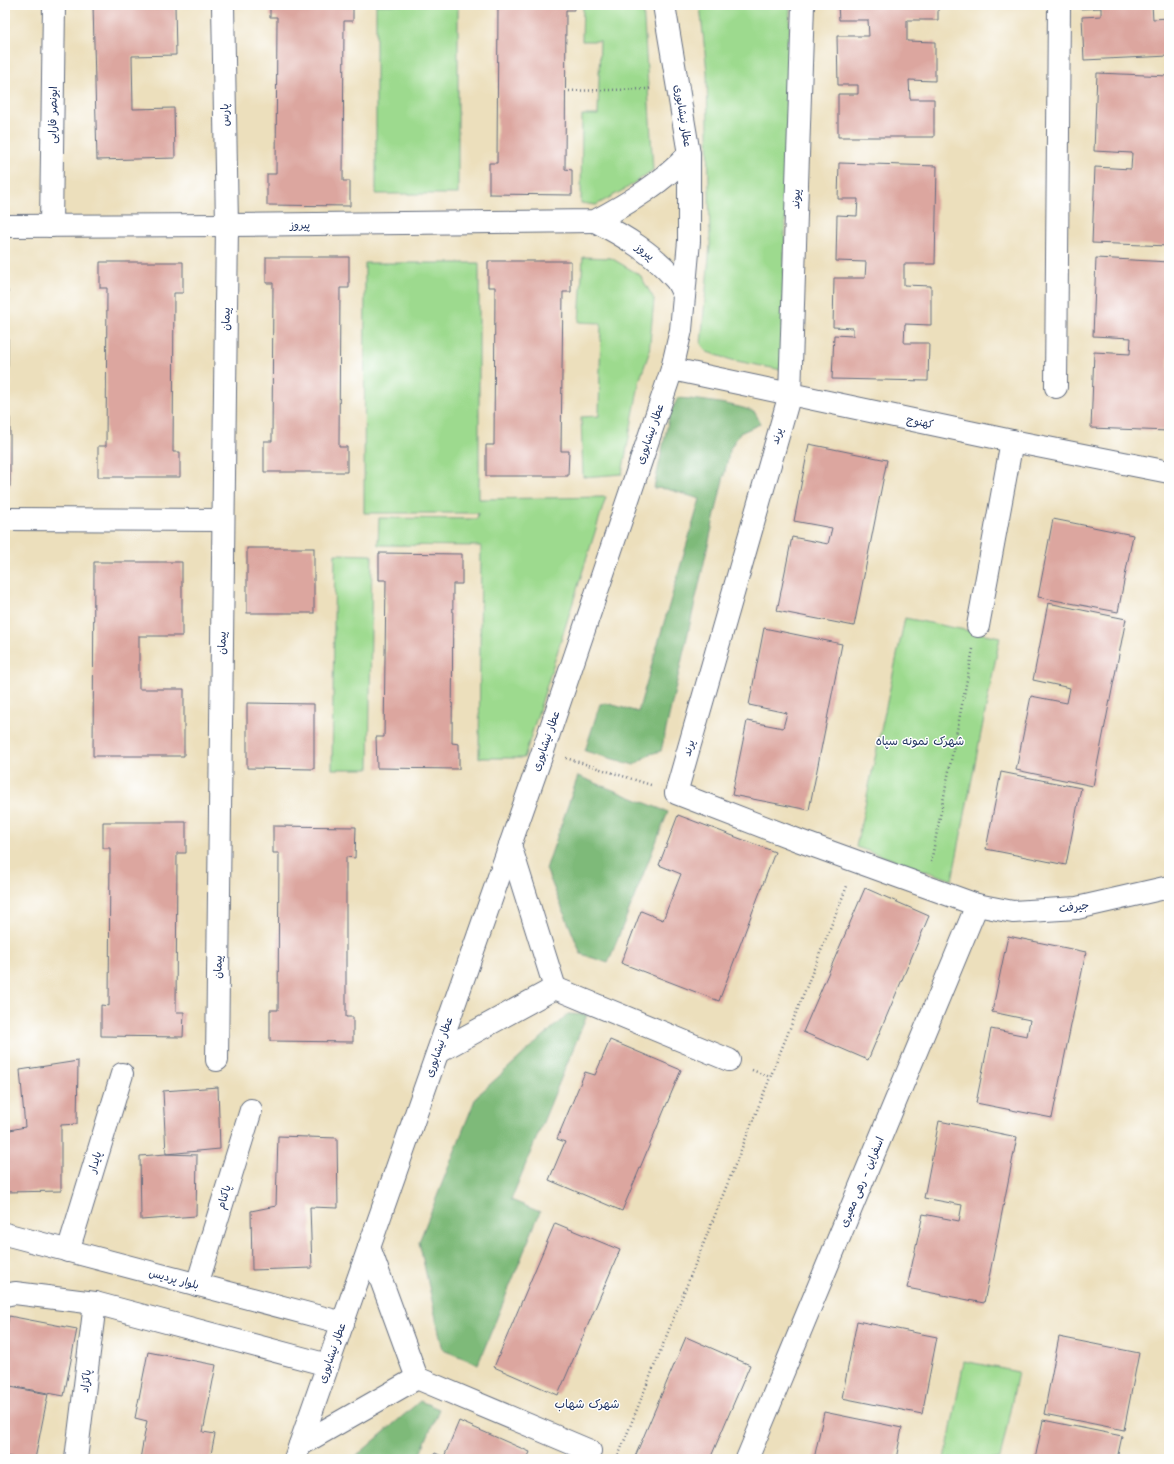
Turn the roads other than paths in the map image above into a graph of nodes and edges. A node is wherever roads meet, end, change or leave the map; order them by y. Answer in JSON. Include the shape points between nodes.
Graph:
{"nodes":[{"id":1,"x":54,"y":5,"type":"edge"},
{"id":2,"x":223,"y":5,"type":"edge"},
{"id":3,"x":664,"y":5,"type":"edge"},
{"id":4,"x":803,"y":5,"type":"edge"},
{"id":5,"x":1059,"y":5,"type":"edge"},
{"id":6,"x":689,"y":154,"type":"junction"},
{"id":7,"x":595,"y":221,"type":"junction"},
{"id":8,"x":5,"y":226,"type":"edge"},
{"id":9,"x":51,"y":226,"type":"junction"},
{"id":10,"x":227,"y":226,"type":"junction"},
{"id":11,"x":684,"y":295,"type":"junction"},
{"id":12,"x":672,"y":369,"type":"junction"},
{"id":13,"x":1056,"y":387,"type":"dead end"},
{"id":14,"x":790,"y":394,"type":"junction"},
{"id":15,"x":1012,"y":441,"type":"junction"},
{"id":16,"x":1169,"y":472,"type":"edge"},
{"id":17,"x":5,"y":519,"type":"edge"},
{"id":18,"x":223,"y":520,"type":"junction"},
{"id":19,"x":978,"y":626,"type":"road end"},
{"id":20,"x":510,"y":845,"type":"junction"},
{"id":21,"x":1169,"y":888,"type":"edge"},
{"id":22,"x":977,"y":905,"type":"junction"},
{"id":23,"x":555,"y":988,"type":"junction"},
{"id":24,"x":438,"y":1052,"type":"junction"},
{"id":25,"x":217,"y":1060,"type":"dead end"},
{"id":26,"x":729,"y":1060,"type":"dead end"},
{"id":27,"x":122,"y":1074,"type":"dead end"},
{"id":28,"x":250,"y":1110,"type":"dead end"},
{"id":29,"x":5,"y":1234,"type":"edge"},
{"id":30,"x":369,"y":1247,"type":"junction"},
{"id":31,"x":68,"y":1251,"type":"junction"},
{"id":32,"x":197,"y":1285,"type":"junction"},
{"id":33,"x":5,"y":1295,"type":"edge"},
{"id":34,"x":95,"y":1303,"type":"junction"},
{"id":35,"x":343,"y":1323,"type":"junction"},
{"id":36,"x":328,"y":1365,"type":"junction"},
{"id":37,"x":417,"y":1378,"type":"junction"},
{"id":38,"x":590,"y":1451,"type":"dead end"},
{"id":39,"x":298,"y":1452,"type":"edge"},
{"id":40,"x":76,"y":1459,"type":"edge"},
{"id":41,"x":747,"y":1459,"type":"edge"}],
"edges":[{"from":1,"to":9,"type":"street","name":"ابونصر فارابی"},
{"from":2,"to":10,"type":"street","name":"پارس"},
{"from":3,"to":6,"type":"street","name":"عطار نیشابوری"},
{"from":4,"to":14,"type":"street","name":"پیوند"},
{"from":5,"to":13,"type":"street"},
{"from":6,"to":7,"type":"street","name":"پیروز","via":[[647,191]]},
{"from":6,"to":11,"type":"street","name":"عطار نیشابوری","via":[[689,241]]},
{"from":7,"to":10,"type":"street","name":"پیروز"},
{"from":7,"to":11,"type":"street","name":"پیروز","via":[[644,250],[676,279]]},
{"from":8,"to":9,"type":"street","name":"پیروز"},
{"from":9,"to":10,"type":"street","name":"پیروز"},
{"from":10,"to":18,"type":"street","name":"پیمان"},
{"from":11,"to":12,"type":"street","name":"عطار نیشابوری","via":[[681,330]]},
{"from":12,"to":14,"type":"street","name":"كهنوج"},
{"from":12,"to":20,"type":"street","name":"عطار نیشابوری"},
{"from":14,"to":15,"type":"street","name":"كهنوج"},
{"from":14,"to":22,"type":"street","name":"پرند","via":[[676,793]]},
{"from":15,"to":16,"type":"street","name":"كهنوج"},
{"from":15,"to":19,"type":"street"},
{"from":17,"to":18,"type":"street"},
{"from":18,"to":25,"type":"street","name":"پیمان"},
{"from":20,"to":23,"type":"street"},
{"from":20,"to":24,"type":"street","name":"عطار نیشابوری"},
{"from":21,"to":22,"type":"street","name":"جیرفت","via":[[1077,908],[1014,912]]},
{"from":22,"to":41,"type":"street","name":"اسفراين - رهی معیری"},
{"from":23,"to":24,"type":"street"},
{"from":23,"to":26,"type":"street"},
{"from":24,"to":30,"type":"street","name":"عطار نیشابوری"},
{"from":27,"to":31,"type":"street","name":"پایدار"},
{"from":28,"to":32,"type":"street","name":"پاکنام"},
{"from":29,"to":31,"type":"street","name":"بلوار پردیس"},
{"from":30,"to":35,"type":"street","name":"عطار نیشابوری"},
{"from":30,"to":37,"type":"street"},
{"from":31,"to":32,"type":"street","name":"بلوار پردیس"},
{"from":32,"to":35,"type":"street","name":"بلوار پردیس"},
{"from":33,"to":34,"type":"street","via":[[15,1293]]},
{"from":34,"to":36,"type":"street"},
{"from":34,"to":40,"type":"street","name":"پاکزاد"},
{"from":35,"to":36,"type":"street","name":"عطار نیشابوری"},
{"from":36,"to":39,"type":"street","name":"عطار نیشابوری"},
{"from":37,"to":38,"type":"street"},
{"from":37,"to":39,"type":"street"}]}
